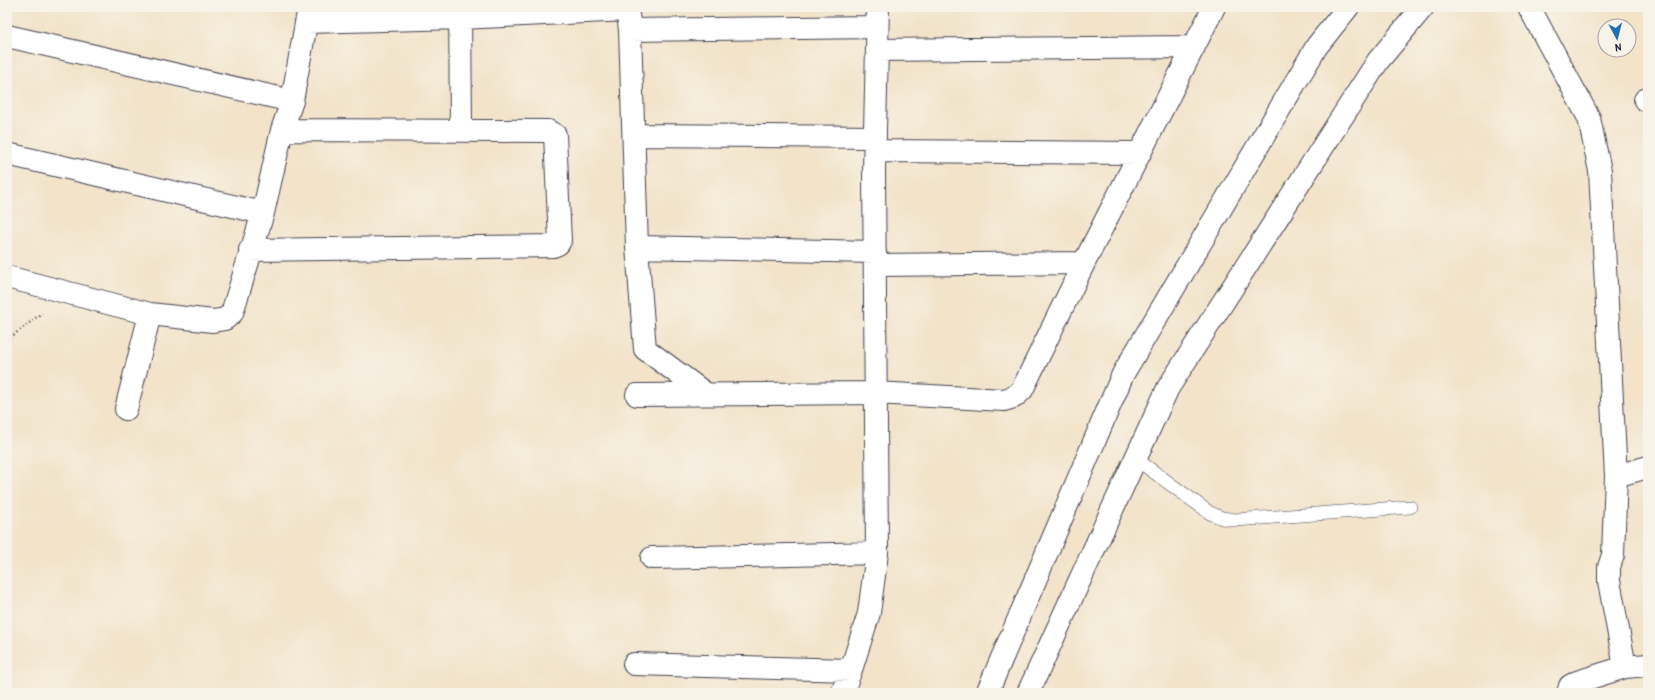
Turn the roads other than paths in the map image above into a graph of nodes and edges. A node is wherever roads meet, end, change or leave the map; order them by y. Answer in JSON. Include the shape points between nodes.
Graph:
{"nodes":[{"id":1,"x":1214,"y":7,"type":"edge"},
{"id":2,"x":1348,"y":7,"type":"edge"},
{"id":3,"x":1424,"y":7,"type":"edge"},
{"id":4,"x":1529,"y":7,"type":"edge"},
{"id":5,"x":460,"y":13,"type":"edge"},
{"id":6,"x":308,"y":15,"type":"edge"},
{"id":7,"x":628,"y":16,"type":"edge"},
{"id":8,"x":877,"y":17,"type":"edge"},
{"id":9,"x":7,"y":36,"type":"edge"},
{"id":10,"x":1194,"y":47,"type":"junction"},
{"id":11,"x":877,"y":50,"type":"junction"},
{"id":12,"x":292,"y":101,"type":"junction"},
{"id":13,"x":282,"y":130,"type":"junction"},
{"id":14,"x":461,"y":131,"type":"junction"},
{"id":15,"x":634,"y":135,"type":"junction"},
{"id":16,"x":875,"y":144,"type":"junction"},
{"id":17,"x":1140,"y":153,"type":"junction"},
{"id":18,"x":7,"y":154,"type":"edge"},
{"id":19,"x":262,"y":213,"type":"junction"},
{"id":20,"x":637,"y":247,"type":"junction"},
{"id":21,"x":250,"y":250,"type":"junction"},
{"id":22,"x":875,"y":258,"type":"junction"},
{"id":23,"x":1084,"y":263,"type":"junction"},
{"id":24,"x":7,"y":277,"type":"edge"},
{"id":25,"x":150,"y":314,"type":"junction"},
{"id":26,"x":875,"y":393,"type":"junction"},
{"id":27,"x":706,"y":394,"type":"junction"},
{"id":28,"x":637,"y":395,"type":"dead end"},
{"id":29,"x":126,"y":409,"type":"dead end"},
{"id":30,"x":1136,"y":459,"type":"junction"},
{"id":31,"x":1648,"y":467,"type":"edge"},
{"id":32,"x":1616,"y":476,"type":"junction"},
{"id":33,"x":1410,"y":507,"type":"dead end"},
{"id":34,"x":877,"y":553,"type":"junction"},
{"id":35,"x":652,"y":558,"type":"dead end"},
{"id":36,"x":634,"y":664,"type":"dead end"},
{"id":37,"x":1648,"y":665,"type":"edge"},
{"id":38,"x":1625,"y":667,"type":"junction"},
{"id":39,"x":851,"y":670,"type":"junction"},
{"id":40,"x":842,"y":693,"type":"edge"},
{"id":41,"x":987,"y":693,"type":"edge"},
{"id":42,"x":1028,"y":693,"type":"edge"},
{"id":43,"x":1568,"y":693,"type":"edge"}],
"edges":[{"from":1,"to":10,"type":"street"},
{"from":2,"to":41,"type":"street","via":[[1317,46],[1124,374]]},
{"from":3,"to":30,"type":"street","via":[[1378,61],[1168,388]]},
{"from":4,"to":32,"type":"street","via":[[1589,118],[1600,171]]},
{"from":5,"to":6,"type":"street"},
{"from":5,"to":7,"type":"street"},
{"from":5,"to":14,"type":"street"},
{"from":6,"to":12,"type":"street"},
{"from":7,"to":8,"type":"street"},
{"from":7,"to":15,"type":"street"},
{"from":8,"to":11,"type":"street"},
{"from":9,"to":12,"type":"street"},
{"from":10,"to":11,"type":"street"},
{"from":10,"to":17,"type":"street"},
{"from":11,"to":16,"type":"street"},
{"from":12,"to":13,"type":"street"},
{"from":13,"to":14,"type":"street"},
{"from":13,"to":19,"type":"street"},
{"from":14,"to":21,"type":"street","via":[[548,131],[555,135],[560,241],[558,244]]},
{"from":15,"to":16,"type":"street"},
{"from":15,"to":20,"type":"street"},
{"from":16,"to":17,"type":"street"},
{"from":16,"to":22,"type":"street"},
{"from":17,"to":23,"type":"street"},
{"from":18,"to":19,"type":"street"},
{"from":19,"to":21,"type":"street"},
{"from":20,"to":22,"type":"street"},
{"from":20,"to":27,"type":"street","via":[[646,349]]},
{"from":21,"to":25,"type":"street","via":[[232,313],[225,319],[213,321]]},
{"from":22,"to":23,"type":"street"},
{"from":22,"to":26,"type":"street"},
{"from":23,"to":26,"type":"street","via":[[1022,390],[1014,397],[1004,400]]},
{"from":24,"to":25,"type":"street"},
{"from":25,"to":29,"type":"street"},
{"from":26,"to":27,"type":"street"},
{"from":26,"to":34,"type":"street"},
{"from":27,"to":28,"type":"street"},
{"from":30,"to":33,"type":"lane","via":[[1210,513],[1222,518],[1235,520]]},
{"from":30,"to":42,"type":"street"},
{"from":31,"to":32,"type":"street"},
{"from":32,"to":38,"type":"street","via":[[1613,555],[1609,581]]},
{"from":34,"to":35,"type":"street"},
{"from":34,"to":39,"type":"street","via":[[868,613]]},
{"from":36,"to":39,"type":"street"},
{"from":37,"to":38,"type":"street"},
{"from":38,"to":43,"type":"street","via":[[1577,682],[1570,686]]},
{"from":39,"to":40,"type":"street"}]}
